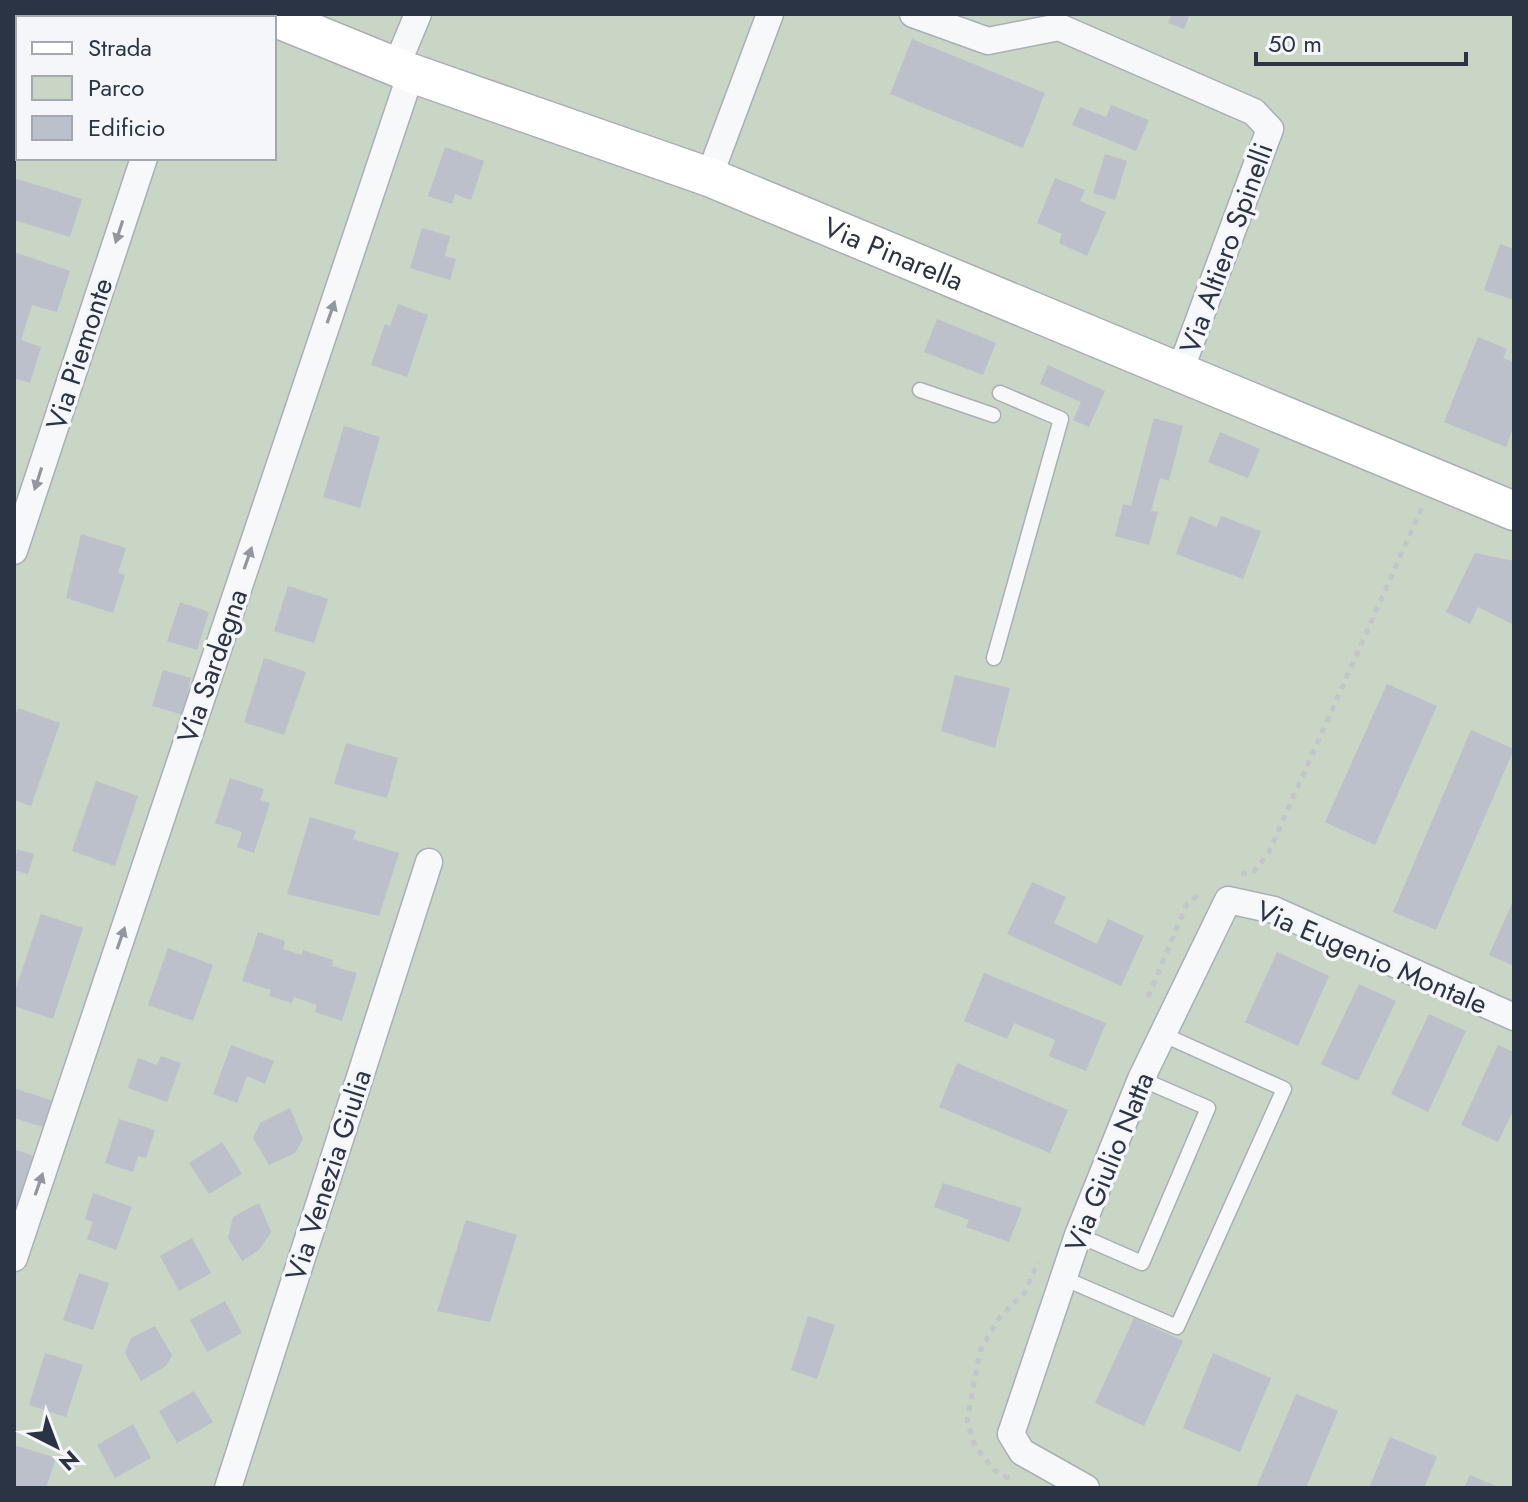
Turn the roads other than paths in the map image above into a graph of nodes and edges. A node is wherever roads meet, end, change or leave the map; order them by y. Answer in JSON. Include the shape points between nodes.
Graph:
{"nodes":[{"id":1,"x":418,"y":14,"type":"edge"},
{"id":2,"x":770,"y":14,"type":"edge"},
{"id":3,"x":913,"y":14,"type":"edge"},
{"id":4,"x":276,"y":18,"type":"edge"},
{"id":5,"x":403,"y":70,"type":"junction"},
{"id":6,"x":143,"y":160,"type":"edge"},
{"id":7,"x":709,"y":177,"type":"junction"},
{"id":8,"x":1180,"y":371,"type":"junction"},
{"id":9,"x":920,"y":390,"type":"dead end"},
{"id":10,"x":1000,"y":393,"type":"dead end"},
{"id":11,"x":993,"y":415,"type":"dead end"},
{"id":12,"x":1514,"y":511,"type":"edge"},
{"id":13,"x":14,"y":551,"type":"edge"},
{"id":14,"x":994,"y":658,"type":"dead end"},
{"id":15,"x":429,"y":862,"type":"dead end"},
{"id":16,"x":1228,"y":900,"type":"joint"},
{"id":17,"x":1514,"y":1017,"type":"edge"},
{"id":18,"x":1162,"y":1034,"type":"junction"},
{"id":19,"x":1141,"y":1079,"type":"junction"},
{"id":20,"x":1078,"y":1235,"type":"junction"},
{"id":21,"x":14,"y":1258,"type":"edge"},
{"id":22,"x":1063,"y":1278,"type":"junction"},
{"id":23,"x":228,"y":1488,"type":"edge"},
{"id":24,"x":1086,"y":1488,"type":"edge"}],
"edges":[{"from":1,"to":5,"type":"street","name":"Via Sardegna"},
{"from":2,"to":7,"type":"street"},
{"from":3,"to":8,"type":"street","name":"Via Altiero Spinelli","via":[[988,41],[1059,27],[1254,112],[1270,129]]},
{"from":4,"to":5,"type":"street","name":"Via Pinarella"},
{"from":5,"to":7,"type":"street","name":"Via Pinarella"},
{"from":21,"to":5,"type":"street","name":"Via Sardegna","one_way":true},
{"from":6,"to":13,"type":"street","name":"Via Piemonte","one_way":true},
{"from":7,"to":8,"type":"street","name":"Via Pinarella"},
{"from":8,"to":12,"type":"street","name":"Via Pinarella"},
{"from":9,"to":11,"type":"lane"},
{"from":10,"to":14,"type":"lane","via":[[1061,419]]},
{"from":15,"to":23,"type":"street","name":"Via Venezia Giulia"},
{"from":16,"to":17,"type":"street","name":"Via Eugenio Montale","via":[[1274,910]]},
{"from":16,"to":18,"type":"street","name":"Via Giulio Natta"},
{"from":18,"to":19,"type":"street","name":"Via Giulio Natta"},
{"from":18,"to":22,"type":"lane","via":[[1284,1089],[1177,1327]]},
{"from":19,"to":20,"type":"street","name":"Via Giulio Natta"},
{"from":19,"to":20,"type":"lane","via":[[1208,1108],[1142,1263]]},
{"from":20,"to":22,"type":"street","name":"Via Giulio Natta"},
{"from":22,"to":24,"type":"street","name":"Via Giulio Natta","via":[[1011,1434],[1022,1452]]}]}
